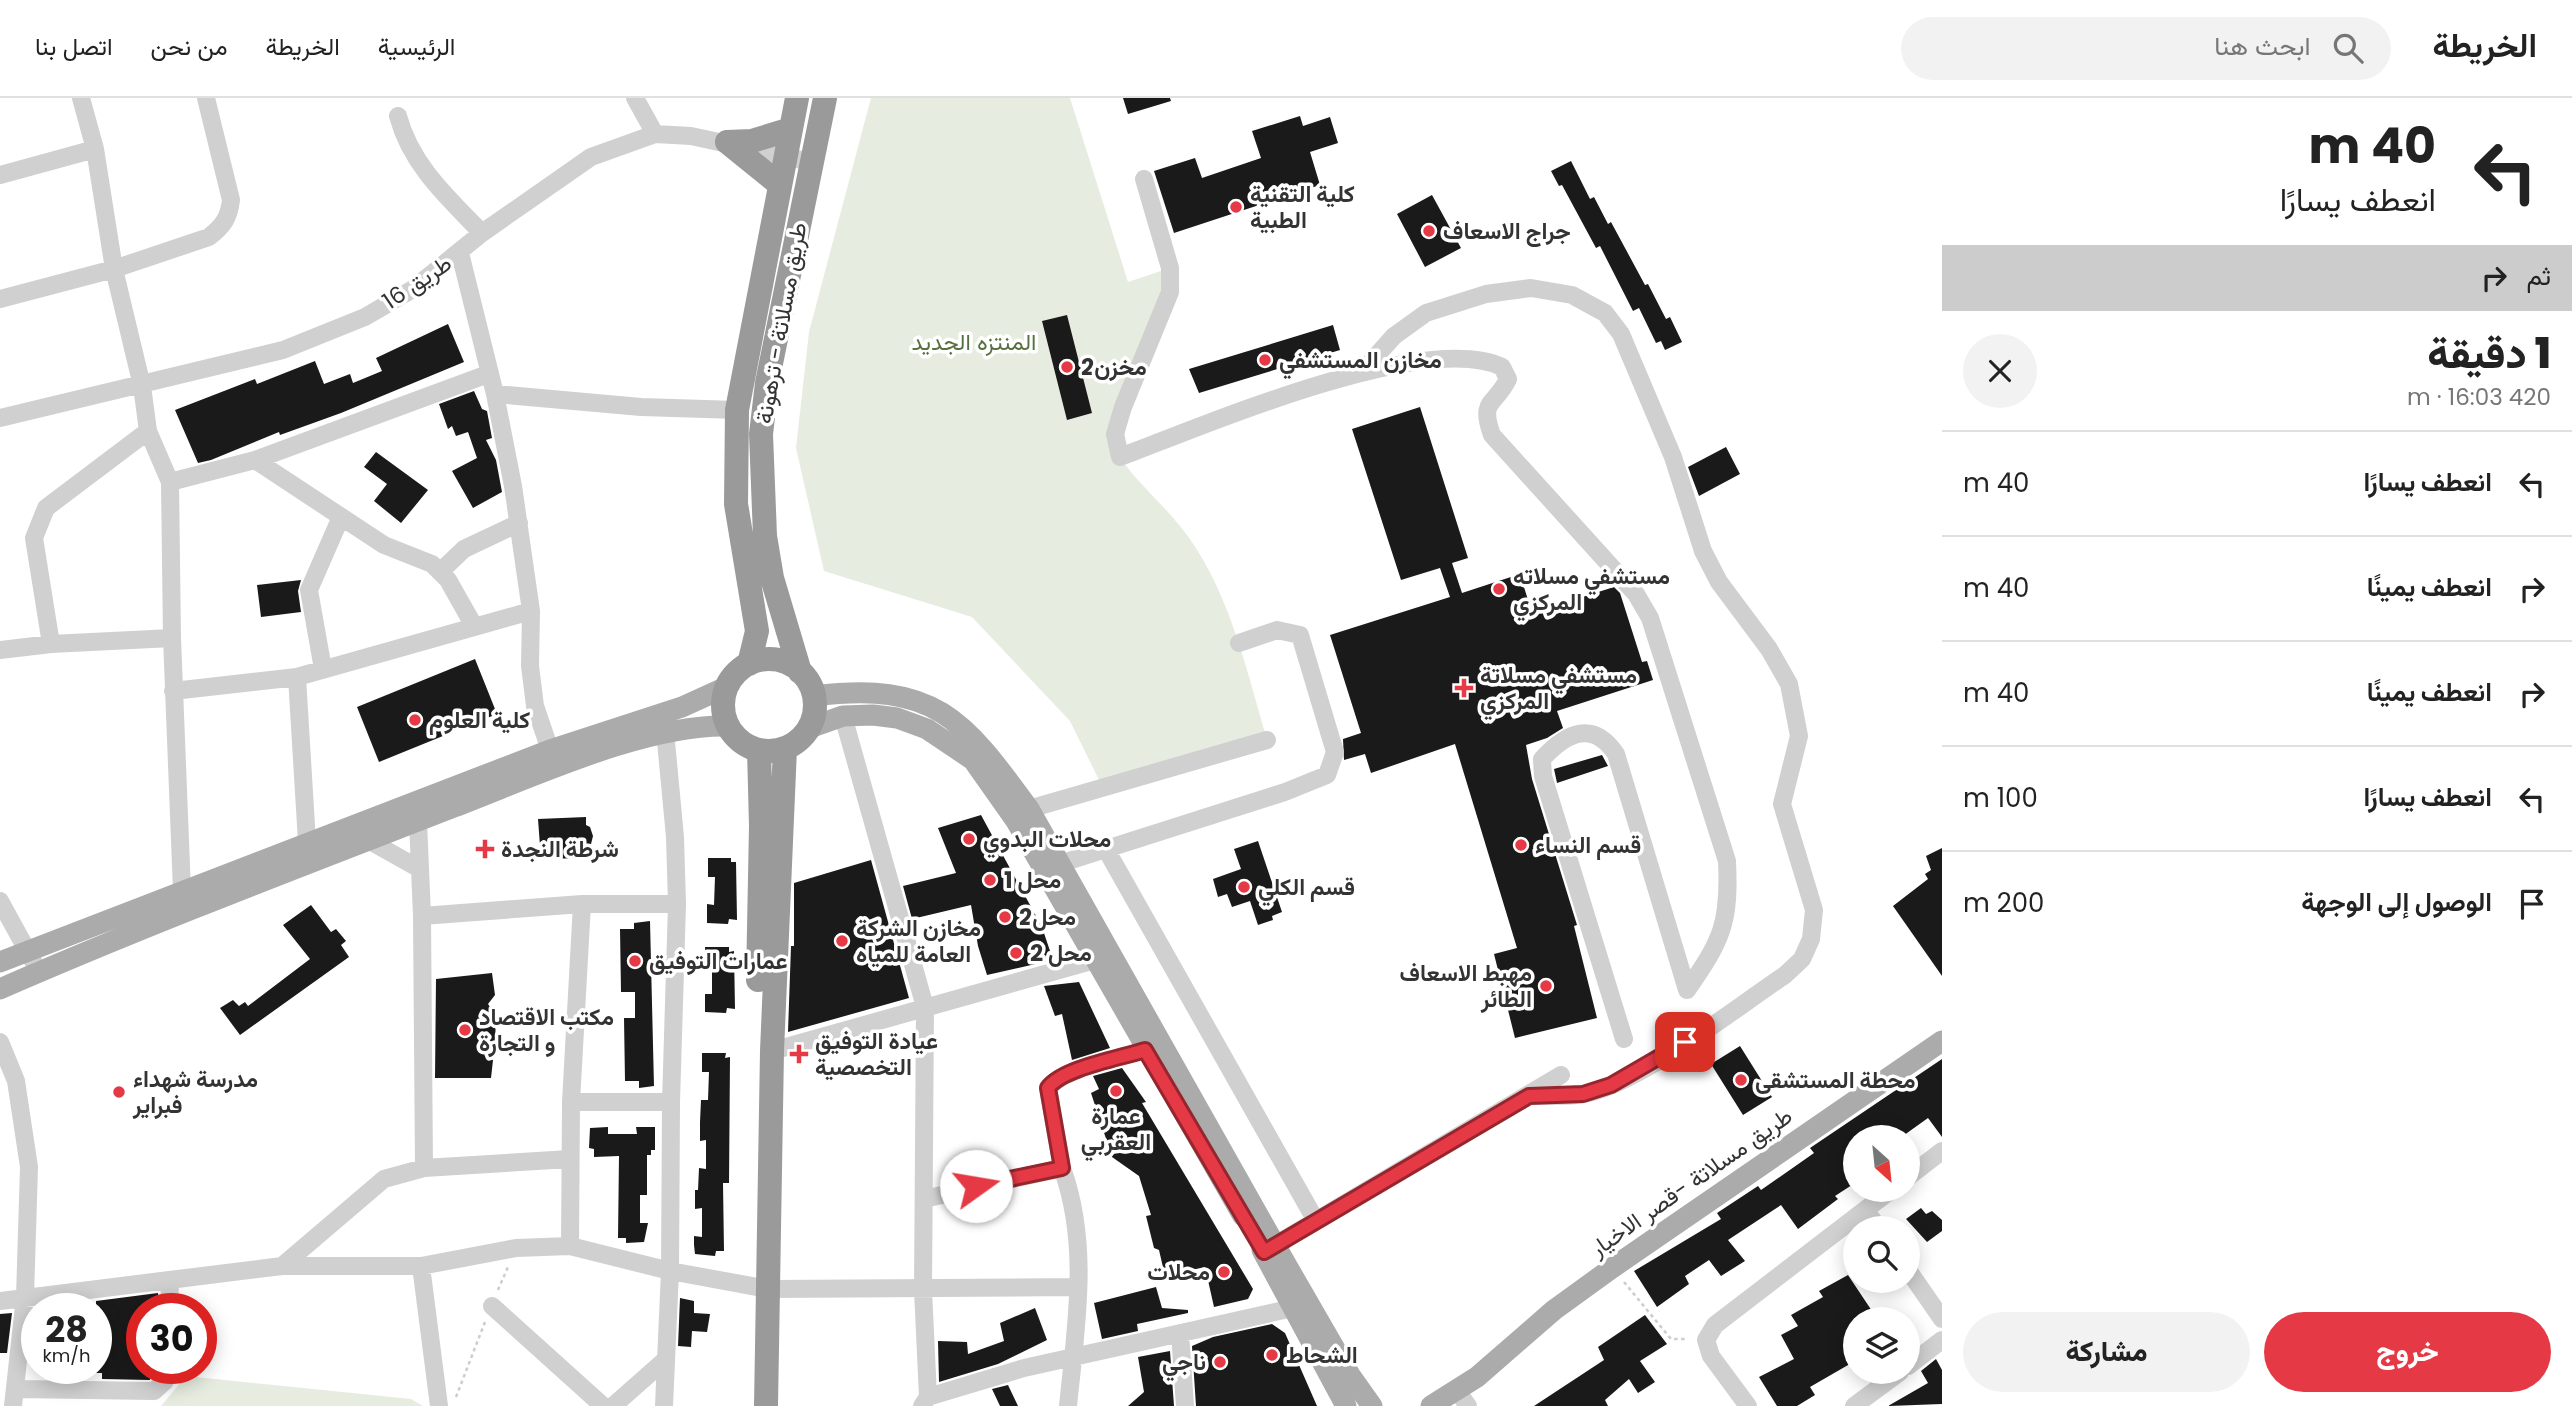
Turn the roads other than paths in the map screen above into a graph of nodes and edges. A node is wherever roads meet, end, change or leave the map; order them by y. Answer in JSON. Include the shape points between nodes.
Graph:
{"nodes":[{"id":1,"x":81,"y":98,"type":"edge"},
{"id":2,"x":206,"y":98,"type":"edge"},
{"id":3,"x":635,"y":98,"type":"edge"},
{"id":4,"x":797,"y":98,"type":"edge"},
{"id":5,"x":825,"y":98,"type":"edge"},
{"id":6,"x":398,"y":116,"type":"dead end"},
{"id":7,"x":791,"y":129,"type":"junction"},
{"id":8,"x":655,"y":134,"type":"junction"},
{"id":9,"x":727,"y":142,"type":"junction"},
{"id":10,"x":95,"y":149,"type":"junction"},
{"id":11,"x":785,"y":156,"type":"junction"},
{"id":12,"x":811,"y":162,"type":"junction"},
{"id":13,"x":0,"y":175,"type":"edge"},
{"id":14,"x":1144,"y":179,"type":"dead end"},
{"id":15,"x":779,"y":184,"type":"junction"},
{"id":16,"x":482,"y":233,"type":"junction"},
{"id":17,"x":460,"y":253,"type":"junction"},
{"id":18,"x":114,"y":269,"type":"junction"},
{"id":19,"x":0,"y":299,"type":"edge"},
{"id":20,"x":1361,"y":373,"type":"junction"},
{"id":21,"x":488,"y":374,"type":"junction"},
{"id":22,"x":142,"y":386,"type":"junction"},
{"id":23,"x":495,"y":394,"type":"junction"},
{"id":24,"x":737,"y":410,"type":"junction"},
{"id":25,"x":0,"y":418,"type":"edge"},
{"id":26,"x":148,"y":431,"type":"junction"},
{"id":27,"x":255,"y":460,"type":"junction"},
{"id":28,"x":170,"y":482,"type":"junction"},
{"id":29,"x":340,"y":519,"type":"junction"},
{"id":30,"x":519,"y":523,"type":"junction"},
{"id":31,"x":441,"y":571,"type":"junction"},
{"id":32,"x":531,"y":611,"type":"junction"},
{"id":33,"x":474,"y":626,"type":"junction"},
{"id":34,"x":172,"y":638,"type":"junction"},
{"id":35,"x":1239,"y":643,"type":"dead end"},
{"id":36,"x":51,"y":644,"type":"junction"},
{"id":37,"x":0,"y":650,"type":"edge"},
{"id":38,"x":749,"y":664,"type":"junction"},
{"id":39,"x":323,"y":669,"type":"junction"},
{"id":40,"x":800,"y":672,"type":"junction"},
{"id":41,"x":298,"y":677,"type":"junction"},
{"id":42,"x":726,"y":687,"type":"junction"},
{"id":43,"x":173,"y":691,"type":"junction"},
{"id":44,"x":814,"y":696,"type":"junction"},
{"id":45,"x":843,"y":716,"type":"junction"},
{"id":46,"x":727,"y":726,"type":"junction"},
{"id":47,"x":809,"y":728,"type":"junction"},
{"id":48,"x":665,"y":731,"type":"junction"},
{"id":49,"x":1267,"y":740,"type":"dead end"},
{"id":50,"x":785,"y":748,"type":"junction"},
{"id":51,"x":550,"y":750,"type":"junction"},
{"id":52,"x":759,"y":750,"type":"junction"},
{"id":53,"x":1029,"y":809,"type":"junction"},
{"id":54,"x":418,"y":821,"type":"junction"},
{"id":55,"x":368,"y":840,"type":"junction"},
{"id":56,"x":307,"y":842,"type":"junction"},
{"id":57,"x":1107,"y":851,"type":"junction"},
{"id":58,"x":418,"y":867,"type":"junction"},
{"id":59,"x":1052,"y":867,"type":"junction"},
{"id":60,"x":182,"y":891,"type":"junction"},
{"id":61,"x":0,"y":901,"type":"edge"},
{"id":62,"x":582,"y":904,"type":"junction"},
{"id":63,"x":677,"y":904,"type":"junction"},
{"id":64,"x":422,"y":916,"type":"junction"},
{"id":65,"x":27,"y":950,"type":"junction"},
{"id":66,"x":1104,"y":958,"type":"junction"},
{"id":67,"x":0,"y":962,"type":"edge"},
{"id":68,"x":39,"y":972,"type":"junction"},
{"id":69,"x":0,"y":989,"type":"edge"},
{"id":70,"x":925,"y":1007,"type":"junction"},
{"id":71,"x":1624,"y":1039,"type":"dead end"},
{"id":72,"x":1942,"y":1041,"type":"edge"},
{"id":73,"x":0,"y":1042,"type":"edge"},
{"id":74,"x":1145,"y":1050,"type":"junction"},
{"id":75,"x":772,"y":1051,"type":"junction"},
{"id":76,"x":1561,"y":1075,"type":"dead end"},
{"id":77,"x":1529,"y":1096,"type":"junction"},
{"id":78,"x":571,"y":1102,"type":"junction"},
{"id":79,"x":671,"y":1102,"type":"junction"},
{"id":80,"x":1942,"y":1150,"type":"edge"},
{"id":81,"x":570,"y":1159,"type":"junction"},
{"id":82,"x":1920,"y":1167,"type":"edge"},
{"id":83,"x":424,"y":1168,"type":"junction"},
{"id":84,"x":1062,"y":1168,"type":"junction"},
{"id":85,"x":924,"y":1199,"type":"junction"},
{"id":86,"x":1875,"y":1202,"type":"edge"},
{"id":87,"x":1865,"y":1210,"type":"junction"},
{"id":88,"x":1870,"y":1216,"type":"edge"},
{"id":89,"x":1316,"y":1222,"type":"junction"},
{"id":90,"x":570,"y":1246,"type":"junction"},
{"id":91,"x":1269,"y":1248,"type":"junction"},
{"id":92,"x":282,"y":1266,"type":"junction"},
{"id":93,"x":421,"y":1266,"type":"junction"},
{"id":94,"x":670,"y":1271,"type":"junction"},
{"id":95,"x":170,"y":1282,"type":"junction"},
{"id":96,"x":1077,"y":1287,"type":"junction"},
{"id":97,"x":1920,"y":1287,"type":"edge"},
{"id":98,"x":760,"y":1288,"type":"junction"},
{"id":99,"x":923,"y":1290,"type":"junction"},
{"id":100,"x":25,"y":1293,"type":"edge"},
{"id":101,"x":64,"y":1293,"type":"edge"},
{"id":102,"x":170,"y":1293,"type":"edge"},
{"id":103,"x":21,"y":1298,"type":"edge"},
{"id":104,"x":0,"y":1301,"type":"edge"},
{"id":105,"x":492,"y":1306,"type":"road end"},
{"id":106,"x":1293,"y":1308,"type":"junction"},
{"id":107,"x":1942,"y":1319,"type":"edge"},
{"id":108,"x":1180,"y":1333,"type":"junction"},
{"id":109,"x":21,"y":1337,"type":"edge"},
{"id":110,"x":1942,"y":1340,"type":"edge"},
{"id":111,"x":1073,"y":1356,"type":"junction"},
{"id":112,"x":1920,"y":1357,"type":"edge"},
{"id":113,"x":664,"y":1361,"type":"junction"},
{"id":114,"x":1477,"y":1377,"type":"junction"},
{"id":115,"x":162,"y":1384,"type":"edge"},
{"id":116,"x":1884,"y":1384,"type":"edge"},
{"id":117,"x":15,"y":1397,"type":"edge"},
{"id":118,"x":925,"y":1402,"type":"edge"},
{"id":119,"x":1463,"y":1404,"type":"edge"},
{"id":120,"x":439,"y":1406,"type":"edge"},
{"id":121,"x":603,"y":1406,"type":"edge"},
{"id":122,"x":613,"y":1406,"type":"edge"},
{"id":123,"x":664,"y":1406,"type":"edge"},
{"id":124,"x":751,"y":1406,"type":"edge"},
{"id":125,"x":766,"y":1406,"type":"edge"},
{"id":126,"x":1068,"y":1406,"type":"edge"},
{"id":127,"x":1185,"y":1406,"type":"edge"},
{"id":128,"x":1346,"y":1406,"type":"edge"},
{"id":129,"x":1372,"y":1406,"type":"edge"},
{"id":130,"x":1431,"y":1406,"type":"edge"},
{"id":131,"x":1748,"y":1406,"type":"edge"},
{"id":132,"x":1854,"y":1406,"type":"edge"}],
"edges":[{"from":1,"to":10,"type":"street"},
{"from":2,"to":18,"type":"street","via":[[231,200],[230,216],[209,237]]},
{"from":3,"to":8,"type":"street"},
{"from":4,"to":7,"type":"highway","name":"طريق مسلاتة - ترهونة"},
{"from":5,"to":12,"type":"highway","name":"طريق مسلاتة - ترهونة"},
{"from":6,"to":16,"type":"street","via":[[403,135],[432,181]]},
{"from":7,"to":9,"type":"highway","via":[[752,141]]},
{"from":7,"to":11,"type":"highway","name":"طريق مسلاتة - ترهونة"},
{"from":8,"to":9,"type":"street","name":"طريق 16"},
{"from":8,"to":16,"type":"street","name":"طريق 16","via":[[591,157]]},
{"from":9,"to":11,"type":"street","name":"طريق 16"},
{"from":9,"to":15,"type":"highway"},
{"from":10,"to":13,"type":"street"},
{"from":10,"to":18,"type":"street"},
{"from":11,"to":12,"type":"street","name":"طريق 16"},
{"from":11,"to":15,"type":"highway","name":"طريق مسلاتة - ترهونة"},
{"from":12,"to":40,"type":"highway","name":"طريق مسلاتة - ترهونة","via":[[761,434],[765,536],[772,578]]},
{"from":14,"to":20,"type":"street","via":[[1170,268],[1170,292],[1123,407],[1115,434],[1119,457],[1286,395]]},
{"from":15,"to":24,"type":"highway","name":"طريق مسلاتة - ترهونة"},
{"from":16,"to":17,"type":"street","name":"طريق 16"},
{"from":17,"to":21,"type":"street"},
{"from":17,"to":22,"type":"street","name":"طريق 16","via":[[413,289],[365,317],[283,350]]},
{"from":18,"to":19,"type":"street"},
{"from":18,"to":22,"type":"street"},
{"from":20,"to":71,"type":"street","via":[[1428,361],[1473,360],[1502,367],[1507,383],[1487,407],[1492,435],[1636,594],[1650,618],[1727,861],[1729,902],[1716,948],[1688,990],[1616,754],[1605,738],[1586,732],[1558,742],[1542,758],[1543,776]]},
{"from":20,"to":77,"type":"street","via":[[1394,336],[1426,313],[1486,294],[1531,288],[1572,295],[1605,313],[1621,334],[1673,457],[1703,551],[1789,684],[1797,717],[1799,736],[1782,804],[1814,910],[1811,939],[1802,959],[1666,1056],[1611,1085],[1583,1094]]},
{"from":21,"to":23,"type":"street"},
{"from":21,"to":27,"type":"street"},
{"from":22,"to":25,"type":"street","name":"طريق 16"},
{"from":22,"to":26,"type":"street"},
{"from":23,"to":24,"type":"street"},
{"from":23,"to":30,"type":"street"},
{"from":24,"to":38,"type":"highway","name":"طريق مسلاتة - ترهونة","via":[[736,505],[757,631]]},
{"from":26,"to":28,"type":"street"},
{"from":26,"to":36,"type":"street","via":[[46,508],[38,521],[34,538]]},
{"from":27,"to":28,"type":"street"},
{"from":27,"to":29,"type":"street"},
{"from":28,"to":34,"type":"street"},
{"from":29,"to":31,"type":"street"},
{"from":29,"to":39,"type":"street","via":[[309,590]]},
{"from":30,"to":31,"type":"street","via":[[464,549]]},
{"from":30,"to":32,"type":"street"},
{"from":31,"to":33,"type":"street"},
{"from":32,"to":33,"type":"street"},
{"from":32,"to":51,"type":"street","via":[[535,706]]},
{"from":33,"to":39,"type":"street"},
{"from":34,"to":36,"type":"street"},
{"from":34,"to":43,"type":"street"},
{"from":35,"to":57,"type":"street","via":[[1277,630],[1294,632],[1304,643],[1335,752],[1327,775]]},
{"from":36,"to":37,"type":"street"},
{"from":38,"to":40,"type":"highway","via":[[767,659],[785,662]]},
{"from":38,"to":42,"type":"highway"},
{"from":39,"to":41,"type":"street"},
{"from":40,"to":44,"type":"highway"},
{"from":41,"to":43,"type":"street"},
{"from":41,"to":56,"type":"street"},
{"from":42,"to":46,"type":"highway"},
{"from":42,"to":51,"type":"main road","via":[[682,707]]},
{"from":43,"to":60,"type":"street"},
{"from":44,"to":47,"type":"highway"},
{"from":44,"to":53,"type":"main road","via":[[886,692],[922,701],[970,733]]},
{"from":45,"to":47,"type":"main road"},
{"from":45,"to":59,"type":"main road","via":[[897,718],[956,745],[986,776]]},
{"from":45,"to":70,"type":"street"},
{"from":46,"to":48,"type":"main road"},
{"from":46,"to":52,"type":"highway","via":[[746,746]]},
{"from":47,"to":50,"type":"highway"},
{"from":48,"to":54,"type":"main road"},
{"from":48,"to":63,"type":"street"},
{"from":49,"to":53,"type":"street"},
{"from":50,"to":52,"type":"highway"},
{"from":50,"to":75,"type":"highway"},
{"from":51,"to":56,"type":"main road"},
{"from":52,"to":98,"type":"highway"},
{"from":53,"to":59,"type":"main road"},
{"from":54,"to":55,"type":"main road"},
{"from":54,"to":58,"type":"street"},
{"from":55,"to":58,"type":"street"},
{"from":55,"to":68,"type":"main road"},
{"from":56,"to":60,"type":"main road"},
{"from":57,"to":59,"type":"street"},
{"from":57,"to":89,"type":"street"},
{"from":58,"to":64,"type":"street"},
{"from":59,"to":66,"type":"main road"},
{"from":60,"to":65,"type":"main road"},
{"from":61,"to":65,"type":"street"},
{"from":62,"to":63,"type":"street"},
{"from":62,"to":64,"type":"street"},
{"from":62,"to":78,"type":"street"},
{"from":63,"to":79,"type":"street"},
{"from":64,"to":83,"type":"street"},
{"from":65,"to":67,"type":"main road"},
{"from":65,"to":68,"type":"street"},
{"from":66,"to":70,"type":"street"},
{"from":66,"to":74,"type":"main road"},
{"from":66,"to":91,"type":"main road"},
{"from":68,"to":69,"type":"main road"},
{"from":70,"to":75,"type":"street"},
{"from":70,"to":85,"type":"street"},
{"from":72,"to":114,"type":"main road","name":"طريق مسلاتة -قصر الاخيار","via":[[1612,1268],[1554,1310]]},
{"from":73,"to":100,"type":"street","via":[[16,1081],[29,1167]]},
{"from":74,"to":84,"type":"street","via":[[1052,1082],[1048,1088]]},
{"from":74,"to":91,"type":"main road"},
{"from":75,"to":98,"type":"highway"},
{"from":76,"to":77,"type":"street"},
{"from":77,"to":89,"type":"street"},
{"from":78,"to":79,"type":"street"},
{"from":78,"to":81,"type":"street"},
{"from":79,"to":94,"type":"street"},
{"from":80,"to":82,"type":"street"},
{"from":81,"to":83,"type":"street"},
{"from":81,"to":90,"type":"street"},
{"from":83,"to":92,"type":"street","via":[[372,1185]]},
{"from":84,"to":85,"type":"street"},
{"from":84,"to":96,"type":"street","via":[[1079,1236]]},
{"from":85,"to":99,"type":"street"},
{"from":86,"to":87,"type":"street"},
{"from":87,"to":88,"type":"street"},
{"from":87,"to":131,"type":"street","via":[[1715,1325],[1706,1340],[1711,1356]]},
{"from":89,"to":91,"type":"street"},
{"from":90,"to":93,"type":"street","via":[[516,1248]]},
{"from":90,"to":94,"type":"street"},
{"from":91,"to":106,"type":"main road"},
{"from":91,"to":129,"type":"main road"},
{"from":92,"to":93,"type":"street"},
{"from":92,"to":95,"type":"street"},
{"from":93,"to":120,"type":"street"},
{"from":94,"to":98,"type":"street"},
{"from":94,"to":113,"type":"street"},
{"from":95,"to":101,"type":"street"},
{"from":95,"to":102,"type":"street"},
{"from":96,"to":99,"type":"street"},
{"from":96,"to":111,"type":"street"},
{"from":97,"to":107,"type":"street"},
{"from":98,"to":99,"type":"street"},
{"from":98,"to":124,"type":"highway"},
{"from":98,"to":125,"type":"highway"},
{"from":99,"to":118,"type":"street"},
{"from":103,"to":104,"type":"street"},
{"from":105,"to":121,"type":"street"},
{"from":106,"to":108,"type":"street"},
{"from":106,"to":128,"type":"main road"},
{"from":108,"to":111,"type":"street"},
{"from":108,"to":127,"type":"street"},
{"from":109,"to":117,"type":"street"},
{"from":110,"to":112,"type":"street"},
{"from":111,"to":118,"type":"street"},
{"from":111,"to":126,"type":"street"},
{"from":113,"to":122,"type":"street"},
{"from":113,"to":123,"type":"street"},
{"from":114,"to":119,"type":"main road"},
{"from":114,"to":130,"type":"main road"},
{"from":115,"to":117,"type":"street","via":[[154,1391]]},
{"from":116,"to":132,"type":"street"}]}
